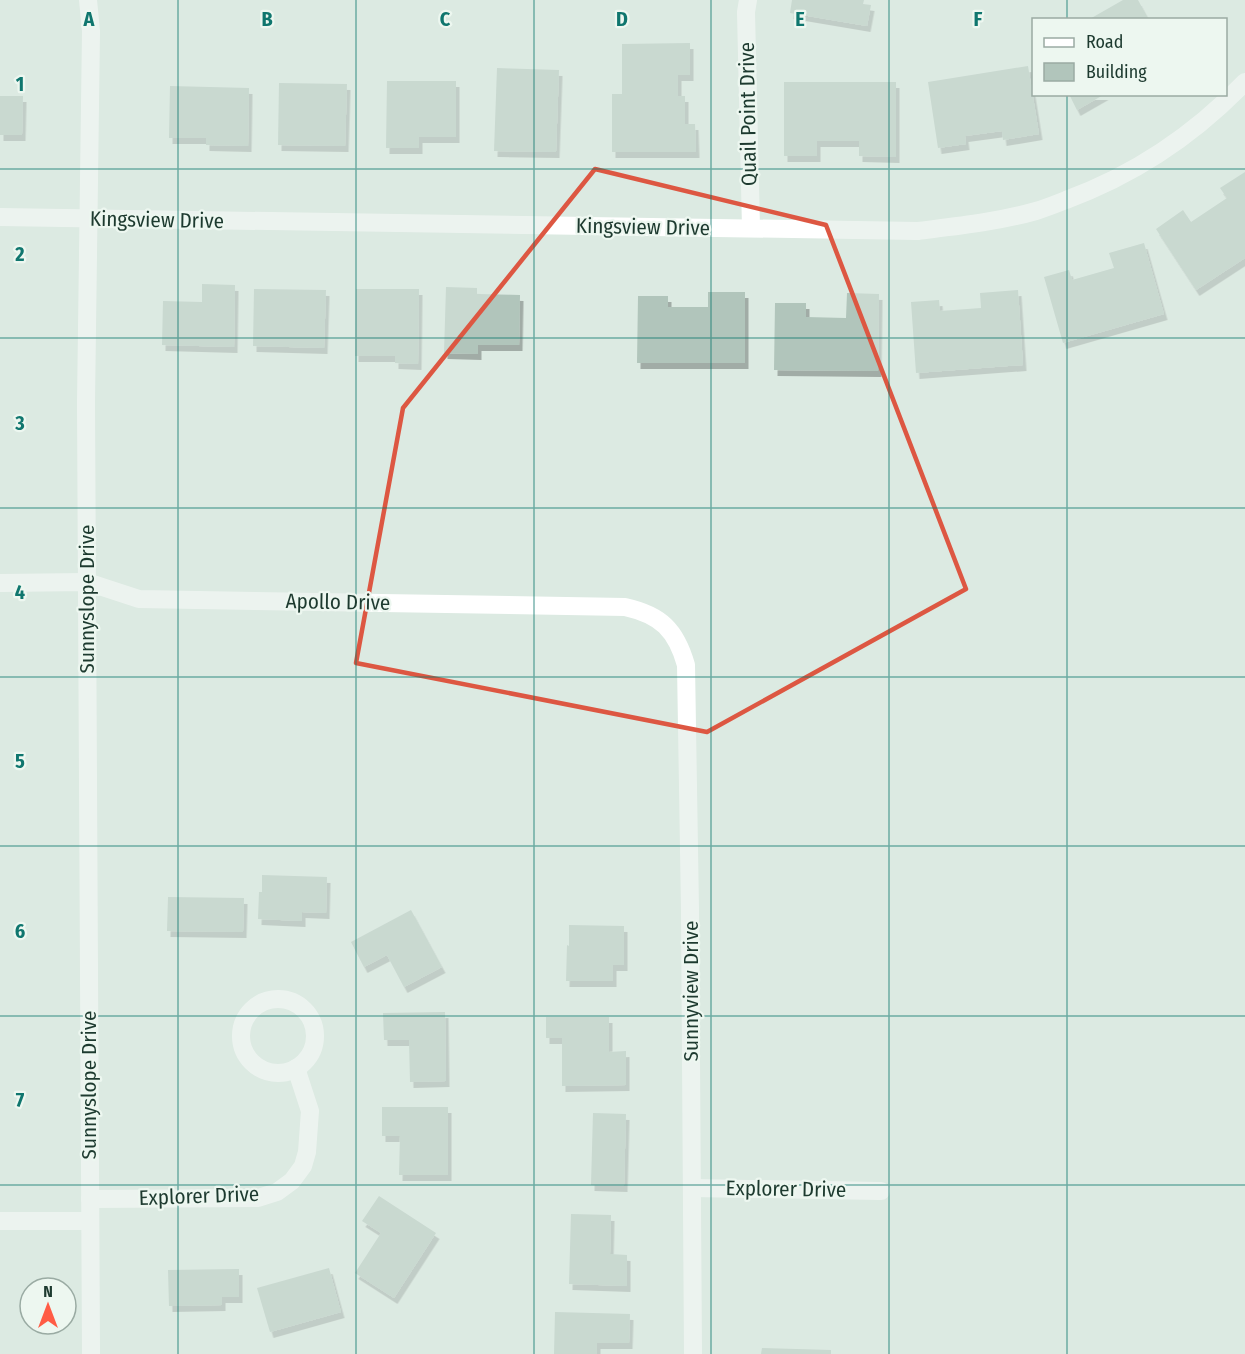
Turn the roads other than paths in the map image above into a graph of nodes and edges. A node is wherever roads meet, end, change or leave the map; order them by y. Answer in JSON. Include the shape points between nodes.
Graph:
{"nodes":[{"id":1,"x":88,"y":0,"type":"edge"},
{"id":2,"x":748,"y":0,"type":"edge"},
{"id":3,"x":1245,"y":82,"type":"edge"},
{"id":4,"x":0,"y":217,"type":"edge"},
{"id":5,"x":89,"y":219,"type":"junction"},
{"id":6,"x":751,"y":228,"type":"junction"},
{"id":7,"x":87,"y":582,"type":"junction"},
{"id":8,"x":0,"y":583,"type":"edge"},
{"id":9,"x":672,"y":632,"type":"joint"},
{"id":10,"x":296,"y":1068,"type":"junction"},
{"id":11,"x":692,"y":1188,"type":"junction"},
{"id":12,"x":881,"y":1191,"type":"dead end"},
{"id":13,"x":90,"y":1198,"type":"junction"},
{"id":14,"x":0,"y":1221,"type":"edge"},
{"id":15,"x":90,"y":1221,"type":"junction"},
{"id":16,"x":91,"y":1354,"type":"edge"},
{"id":17,"x":693,"y":1354,"type":"edge"}],
"edges":[{"from":1,"to":5,"type":"street","name":"Sunnyslope Drive"},
{"from":2,"to":6,"type":"street","name":"Quail Point Drive"},
{"from":3,"to":6,"type":"street","name":"Kingsview Drive","via":[[1183,137],[1142,164],[1093,190],[1037,211],[978,224],[918,231]]},
{"from":4,"to":5,"type":"street","name":"Kingsview Drive"},
{"from":5,"to":6,"type":"street","name":"Kingsview Drive"},
{"from":5,"to":7,"type":"street","name":"Sunnyslope Drive"},
{"from":7,"to":8,"type":"street","name":"Apollo Drive"},
{"from":7,"to":9,"type":"street","name":"Apollo Drive","via":[[140,599],[625,607],[643,611]]},
{"from":7,"to":13,"type":"street","name":"Sunnyslope Drive"},
{"from":9,"to":11,"type":"street","name":"Sunnyview Drive","via":[[686,665]]},
{"from":10,"to":10,"type":"street","via":[[312,1049],[313,1024],[307,1013],[286,1000],[261,1003],[244,1020],[241,1043],[245,1054],[262,1070],[285,1072]]},
{"from":10,"to":13,"type":"street","name":"Explorer Drive","via":[[310,1111],[307,1152],[292,1182],[277,1192],[258,1198]]},
{"from":11,"to":12,"type":"street","name":"Explorer Drive"},
{"from":11,"to":17,"type":"street","name":"Sunnyview Drive"},
{"from":13,"to":15,"type":"street","name":"Sunnyslope Drive"},
{"from":14,"to":15,"type":"street"},
{"from":15,"to":16,"type":"street"}]}
